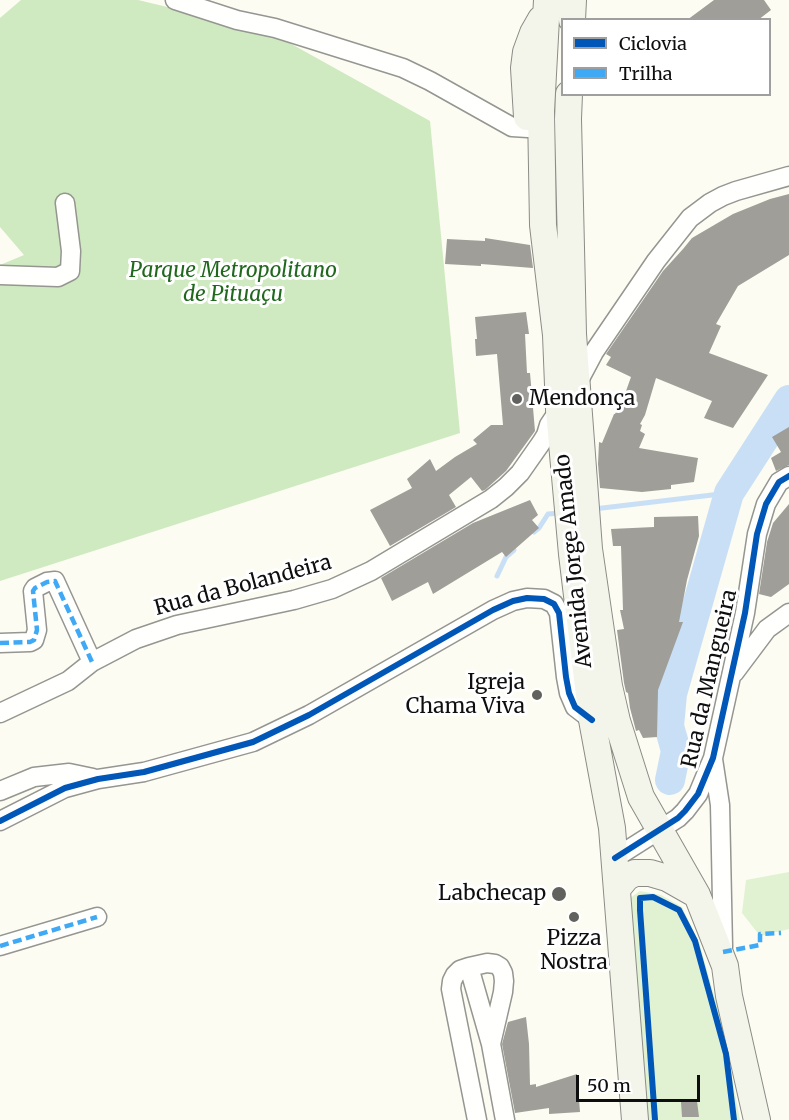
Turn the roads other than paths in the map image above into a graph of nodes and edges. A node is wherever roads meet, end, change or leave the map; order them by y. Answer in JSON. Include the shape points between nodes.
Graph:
{"nodes":[{"id":1,"x":175,"y":0,"type":"edge"},
{"id":2,"x":573,"y":0,"type":"edge"},
{"id":3,"x":547,"y":4,"type":"edge"},
{"id":4,"x":572,"y":18,"type":"edge"},
{"id":5,"x":569,"y":96,"type":"edge"},
{"id":6,"x":520,"y":127,"type":"junction"},
{"id":7,"x":541,"y":167,"type":"junction"},
{"id":8,"x":569,"y":167,"type":"junction"},
{"id":9,"x":789,"y":176,"type":"edge"},
{"id":10,"x":65,"y":203,"type":"dead end"},
{"id":11,"x":0,"y":275,"type":"edge"},
{"id":12,"x":564,"y":334,"type":"junction"},
{"id":13,"x":577,"y":386,"type":"junction"},
{"id":14,"x":559,"y":411,"type":"junction"},
{"id":15,"x":573,"y":467,"type":"junction"},
{"id":16,"x":789,"y":476,"type":"edge"},
{"id":17,"x":580,"y":551,"type":"junction"},
{"id":18,"x":789,"y":613,"type":"edge"},
{"id":19,"x":0,"y":643,"type":"edge"},
{"id":20,"x":92,"y":662,"type":"junction"},
{"id":21,"x":731,"y":676,"type":"junction"},
{"id":22,"x":0,"y":713,"type":"edge"},
{"id":23,"x":592,"y":720,"type":"junction"},
{"id":24,"x":713,"y":758,"type":"junction"},
{"id":25,"x":98,"y":779,"type":"junction"},
{"id":26,"x":0,"y":791,"type":"edge"},
{"id":27,"x":0,"y":821,"type":"edge"},
{"id":28,"x":659,"y":829,"type":"junction"},
{"id":29,"x":615,"y":858,"type":"junction"},
{"id":30,"x":618,"y":888,"type":"junction"},
{"id":31,"x":697,"y":895,"type":"junction"},
{"id":32,"x":97,"y":917,"type":"dead end"},
{"id":33,"x":0,"y":946,"type":"edge"},
{"id":34,"x":725,"y":966,"type":"junction"},
{"id":35,"x":469,"y":967,"type":"junction"},
{"id":36,"x":490,"y":1044,"type":"junction"},
{"id":37,"x":477,"y":1120,"type":"edge"},
{"id":38,"x":505,"y":1120,"type":"edge"},
{"id":39,"x":635,"y":1120,"type":"edge"},
{"id":40,"x":757,"y":1120,"type":"edge"}],
"edges":[{"from":1,"to":6,"type":"street","via":[[403,68]]},
{"from":2,"to":4,"type":"main road"},
{"from":3,"to":6,"type":"main road","via":[[526,52]]},
{"from":3,"to":7,"type":"main road","name":"Avenida Jorge Amado"},
{"from":5,"to":8,"type":"main road","name":"Avenida Jorge Amado"},
{"from":6,"to":7,"type":"main road","via":[[533,162]]},
{"from":7,"to":8,"type":"main road"},
{"from":7,"to":12,"type":"main road","name":"Avenida Jorge Amado","via":[[543,225]]},
{"from":8,"to":12,"type":"main road","name":"Avenida Jorge Amado"},
{"from":9,"to":13,"type":"street","via":[[723,196],[690,218],[594,352]]},
{"from":10,"to":11,"type":"street","via":[[70,271],[58,277]]},
{"from":12,"to":13,"type":"main road","name":"Avenida Jorge Amado"},
{"from":12,"to":14,"type":"main road","name":"Avenida Jorge Amado"},
{"from":13,"to":15,"type":"main road","name":"Avenida Jorge Amado"},
{"from":14,"to":15,"type":"main road","name":"Avenida Jorge Amado"},
{"from":14,"to":20,"type":"street","name":"Rua da Bolandeira","via":[[520,473],[506,487],[371,571],[332,589],[294,600],[177,625],[136,639]]},
{"from":15,"to":17,"type":"main road","name":"Avenida Jorge Amado"},
{"from":16,"to":21,"type":"street","name":"Rua da Mangueira","via":[[779,483],[766,504],[757,534]]},
{"from":17,"to":23,"type":"main road","name":"Avenida Jorge Amado"},
{"from":17,"to":28,"type":"main road","name":"Avenida Jorge Amado","via":[[617,721],[641,798]]},
{"from":18,"to":21,"type":"street","via":[[767,629]]},
{"from":19,"to":20,"type":"street","via":[[34,640],[37,630],[33,591],[55,581]]},
{"from":20,"to":22,"type":"street","name":"Rua da Bolandeira","via":[[68,681]]},
{"from":21,"to":24,"type":"street","name":"Rua da Mangueira"},
{"from":23,"to":25,"type":"street","via":[[574,707],[569,693],[560,613],[544,599],[527,598],[492,610],[309,715],[253,742],[144,772]]},
{"from":23,"to":29,"type":"main road","name":"Avenida Jorge Amado"},
{"from":24,"to":28,"type":"street","name":"Rua da Mangueira","via":[[698,794],[678,818]]},
{"from":24,"to":34,"type":"street","name":"Rua da Mangueira","via":[[720,805]]},
{"from":25,"to":26,"type":"street","via":[[69,773],[34,777]]},
{"from":25,"to":27,"type":"street","via":[[65,788]]},
{"from":28,"to":29,"type":"street","name":"Rua da Mangueira"},
{"from":28,"to":31,"type":"main road","name":"Avenida Jorge Amado"},
{"from":29,"to":30,"type":"main road","name":"Avenida Jorge Amado"},
{"from":30,"to":31,"type":"main road","via":[[635,873],[650,873]]},
{"from":30,"to":39,"type":"main road","name":"Avenida Jorge Amado"},
{"from":31,"to":34,"type":"main road","name":"Avenida Jorge Amado"},
{"from":32,"to":33,"type":"street"},
{"from":34,"to":40,"type":"main road","name":"Avenida Jorge Amado"},
{"from":35,"to":36,"type":"street"},
{"from":35,"to":36,"type":"street","via":[[495,964],[503,973],[503,992]]},
{"from":35,"to":37,"type":"street","via":[[455,975],[451,989]]},
{"from":36,"to":38,"type":"street"}]}
